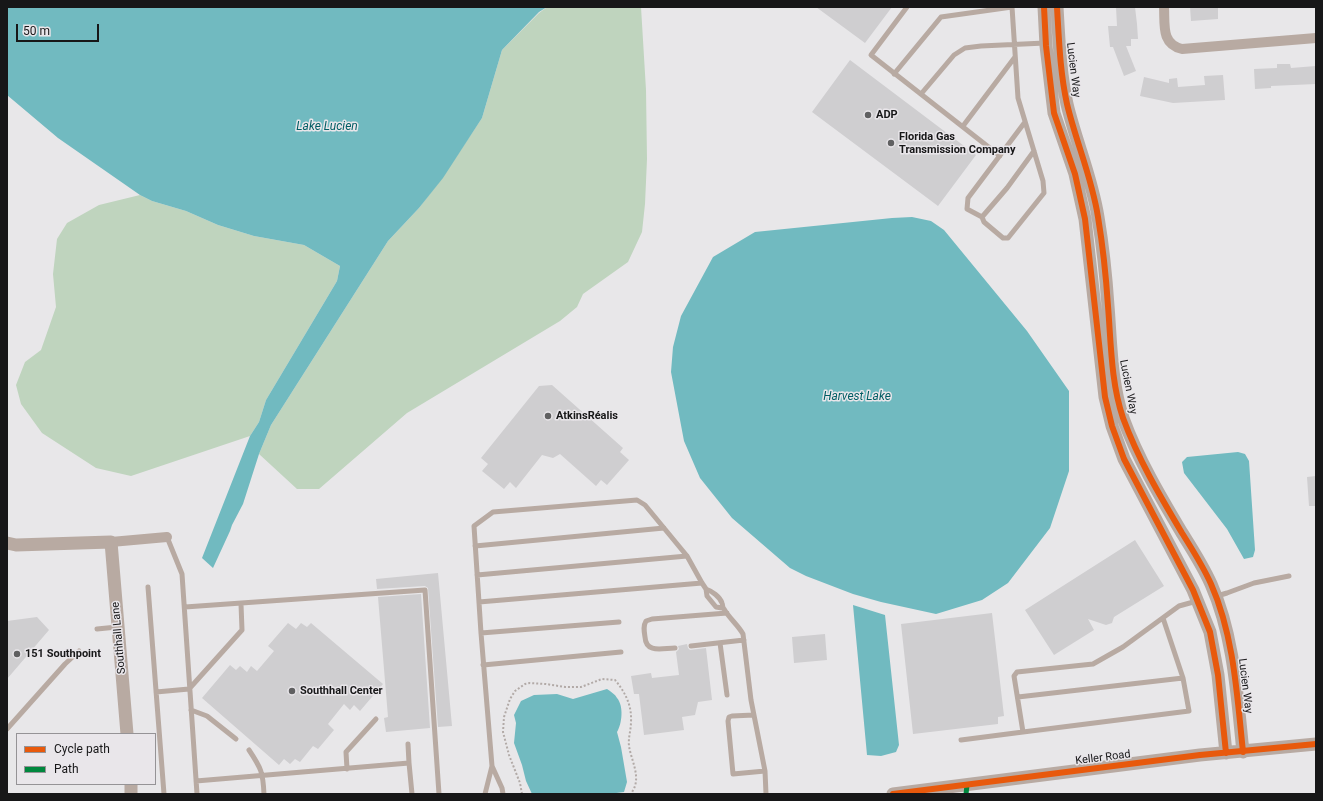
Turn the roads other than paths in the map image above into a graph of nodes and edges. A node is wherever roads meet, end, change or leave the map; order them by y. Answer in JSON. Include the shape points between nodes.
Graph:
{"nodes":[{"id":1,"x":907,"y":7,"type":"edge"},
{"id":2,"x":1012,"y":7,"type":"edge"},
{"id":3,"x":1044,"y":7,"type":"edge"},
{"id":4,"x":1057,"y":7,"type":"edge"},
{"id":5,"x":1164,"y":7,"type":"edge"},
{"id":6,"x":1316,"y":38,"type":"edge"},
{"id":7,"x":1045,"y":43,"type":"junction"},
{"id":8,"x":1059,"y":43,"type":"junction"},
{"id":9,"x":1014,"y":44,"type":"junction"},
{"id":10,"x":1015,"y":57,"type":"junction"},
{"id":11,"x":894,"y":74,"type":"junction"},
{"id":12,"x":921,"y":94,"type":"junction"},
{"id":13,"x":1025,"y":122,"type":"junction"},
{"id":14,"x":962,"y":126,"type":"junction"},
{"id":15,"x":1034,"y":151,"type":"junction"},
{"id":16,"x":1000,"y":156,"type":"junction"},
{"id":17,"x":982,"y":217,"type":"junction"},
{"id":18,"x":664,"y":528,"type":"junction"},
{"id":19,"x":167,"y":537,"type":"joint"},
{"id":20,"x":111,"y":542,"type":"junction"},
{"id":21,"x":7,"y":543,"type":"edge"},
{"id":22,"x":475,"y":546,"type":"junction"},
{"id":23,"x":687,"y":556,"type":"junction"},
{"id":24,"x":477,"y":575,"type":"junction"},
{"id":25,"x":1289,"y":576,"type":"dead end"},
{"id":26,"x":702,"y":583,"type":"junction"},
{"id":27,"x":148,"y":587,"type":"dead end"},
{"id":28,"x":1216,"y":596,"type":"junction"},
{"id":29,"x":1198,"y":601,"type":"junction"},
{"id":30,"x":479,"y":602,"type":"junction"},
{"id":31,"x":241,"y":604,"type":"junction"},
{"id":32,"x":185,"y":607,"type":"junction"},
{"id":33,"x":727,"y":613,"type":"junction"},
{"id":34,"x":1163,"y":618,"type":"junction"},
{"id":35,"x":619,"y":622,"type":"dead end"},
{"id":36,"x":118,"y":627,"type":"junction"},
{"id":37,"x":97,"y":629,"type":"dead end"},
{"id":38,"x":481,"y":633,"type":"junction"},
{"id":39,"x":744,"y":640,"type":"junction"},
{"id":40,"x":720,"y":643,"type":"junction"},
{"id":41,"x":691,"y":646,"type":"dead end"},
{"id":42,"x":675,"y":648,"type":"dead end"},
{"id":43,"x":79,"y":651,"type":"dead end"},
{"id":44,"x":621,"y":652,"type":"dead end"},
{"id":45,"x":483,"y":665,"type":"junction"},
{"id":46,"x":1183,"y":678,"type":"junction"},
{"id":47,"x":189,"y":689,"type":"junction"},
{"id":48,"x":156,"y":692,"type":"junction"},
{"id":49,"x":727,"y":695,"type":"dead end"},
{"id":50,"x":1018,"y":697,"type":"junction"},
{"id":51,"x":191,"y":710,"type":"junction"},
{"id":52,"x":754,"y":715,"type":"junction"},
{"id":53,"x":376,"y":719,"type":"dead end"},
{"id":54,"x":7,"y":728,"type":"edge"},
{"id":55,"x":1023,"y":732,"type":"junction"},
{"id":56,"x":127,"y":733,"type":"edge"},
{"id":57,"x":236,"y":739,"type":"dead end"},
{"id":58,"x":962,"y":740,"type":"dead end"},
{"id":59,"x":408,"y":744,"type":"dead end"},
{"id":60,"x":1316,"y":744,"type":"edge"},
{"id":61,"x":249,"y":750,"type":"dead end"},
{"id":62,"x":1243,"y":752,"type":"junction"},
{"id":63,"x":1226,"y":753,"type":"junction"},
{"id":64,"x":409,"y":763,"type":"junction"},
{"id":65,"x":492,"y":766,"type":"junction"},
{"id":66,"x":347,"y":768,"type":"junction"},
{"id":67,"x":765,"y":772,"type":"junction"},
{"id":68,"x":264,"y":776,"type":"junction"},
{"id":69,"x":196,"y":781,"type":"junction"},
{"id":70,"x":967,"y":791,"type":"edge"},
{"id":71,"x":164,"y":794,"type":"edge"},
{"id":72,"x":197,"y":794,"type":"edge"},
{"id":73,"x":264,"y":794,"type":"edge"},
{"id":74,"x":412,"y":794,"type":"edge"},
{"id":75,"x":439,"y":794,"type":"edge"},
{"id":76,"x":485,"y":794,"type":"edge"},
{"id":77,"x":503,"y":794,"type":"edge"},
{"id":78,"x":766,"y":794,"type":"edge"},
{"id":79,"x":893,"y":794,"type":"edge"}],
"edges":[{"from":1,"to":11,"type":"lane","via":[[870,55]]},
{"from":2,"to":9,"type":"lane"},
{"from":2,"to":11,"type":"lane","via":[[941,17]]},
{"from":3,"to":7,"type":"street","name":"Lucien Way"},
{"from":4,"to":8,"type":"street","name":"Lucien Way"},
{"from":5,"to":6,"type":"street","via":[[1166,36],[1173,47],[1182,49]]},
{"from":7,"to":8,"type":"lane"},
{"from":7,"to":9,"type":"lane"},
{"from":7,"to":29,"type":"street","name":"Lucien Way","via":[[1054,112],[1075,174],[1085,219],[1105,397],[1112,426],[1124,459]]},
{"from":8,"to":28,"type":"street","name":"Lucien Way","via":[[1068,106],[1098,214],[1106,269],[1115,384],[1122,415],[1147,472],[1201,563]]},
{"from":9,"to":10,"type":"lane"},
{"from":9,"to":12,"type":"lane","via":[[965,48],[954,55]]},
{"from":10,"to":13,"type":"lane","via":[[1018,98]]},
{"from":10,"to":14,"type":"lane"},
{"from":11,"to":12,"type":"lane"},
{"from":12,"to":14,"type":"lane"},
{"from":13,"to":15,"type":"lane"},
{"from":13,"to":16,"type":"lane"},
{"from":14,"to":16,"type":"lane"},
{"from":15,"to":17,"type":"lane"},
{"from":15,"to":17,"type":"lane","via":[[1044,193],[1008,238],[998,234]]},
{"from":16,"to":17,"type":"lane","via":[[968,198],[967,209]]},
{"from":18,"to":22,"type":"lane"},
{"from":18,"to":22,"type":"lane","via":[[645,505],[637,500],[493,512],[474,526]]},
{"from":18,"to":23,"type":"lane"},
{"from":19,"to":20,"type":"street"},
{"from":19,"to":32,"type":"lane","via":[[182,574]]},
{"from":20,"to":21,"type":"street","via":[[16,545]]},
{"from":20,"to":36,"type":"street","name":"Southhall Lane"},
{"from":22,"to":24,"type":"lane"},
{"from":23,"to":24,"type":"lane"},
{"from":23,"to":26,"type":"lane"},
{"from":24,"to":30,"type":"lane"},
{"from":25,"to":28,"type":"lane","via":[[1254,583]]},
{"from":26,"to":30,"type":"lane"},
{"from":26,"to":33,"type":"lane","via":[[717,596]]},
{"from":27,"to":48,"type":"lane"},
{"from":28,"to":29,"type":"street"},
{"from":28,"to":62,"type":"street","name":"Lucien Way","via":[[1232,657]]},
{"from":29,"to":34,"type":"lane","via":[[1179,606]]},
{"from":29,"to":63,"type":"street","name":"Lucien Way","via":[[1215,653]]},
{"from":30,"to":38,"type":"lane"},
{"from":31,"to":32,"type":"lane"},
{"from":31,"to":47,"type":"lane","via":[[242,630]]},
{"from":31,"to":75,"type":"lane","via":[[425,590]]},
{"from":32,"to":47,"type":"lane"},
{"from":33,"to":39,"type":"lane","via":[[740,628]]},
{"from":33,"to":42,"type":"lane","via":[[646,621],[644,629],[647,646],[653,649]]},
{"from":34,"to":46,"type":"lane"},
{"from":34,"to":50,"type":"lane","via":[[1123,647],[1093,664],[1017,672],[1014,676]]},
{"from":35,"to":38,"type":"lane"},
{"from":36,"to":37,"type":"lane"},
{"from":36,"to":56,"type":"street","name":"Southhall Lane"},
{"from":38,"to":45,"type":"lane"},
{"from":39,"to":40,"type":"lane"},
{"from":39,"to":52,"type":"lane"},
{"from":40,"to":41,"type":"lane"},
{"from":40,"to":49,"type":"lane"},
{"from":43,"to":54,"type":"lane"},
{"from":44,"to":45,"type":"lane"},
{"from":45,"to":65,"type":"lane"},
{"from":46,"to":50,"type":"lane"},
{"from":46,"to":55,"type":"lane","via":[[1190,711]]},
{"from":47,"to":48,"type":"lane"},
{"from":47,"to":51,"type":"lane"},
{"from":48,"to":71,"type":"lane"},
{"from":50,"to":55,"type":"lane"},
{"from":51,"to":57,"type":"lane","via":[[207,716]]},
{"from":51,"to":69,"type":"lane"},
{"from":52,"to":67,"type":"lane"},
{"from":52,"to":67,"type":"lane","via":[[729,718],[733,774]]},
{"from":53,"to":66,"type":"lane","via":[[346,752]]},
{"from":55,"to":58,"type":"lane"},
{"from":59,"to":64,"type":"lane"},
{"from":60,"to":62,"type":"street","name":"Keller Road"},
{"from":61,"to":68,"type":"lane"},
{"from":62,"to":63,"type":"street","name":"Keller Road"},
{"from":63,"to":70,"type":"street","name":"Keller Road"},
{"from":64,"to":66,"type":"lane"},
{"from":64,"to":74,"type":"lane"},
{"from":65,"to":76,"type":"lane"},
{"from":65,"to":77,"type":"lane"},
{"from":66,"to":68,"type":"lane"},
{"from":67,"to":78,"type":"lane"},
{"from":68,"to":69,"type":"lane"},
{"from":68,"to":73,"type":"lane"},
{"from":69,"to":72,"type":"lane"},
{"from":70,"to":79,"type":"street","name":"Keller Road"}]}
